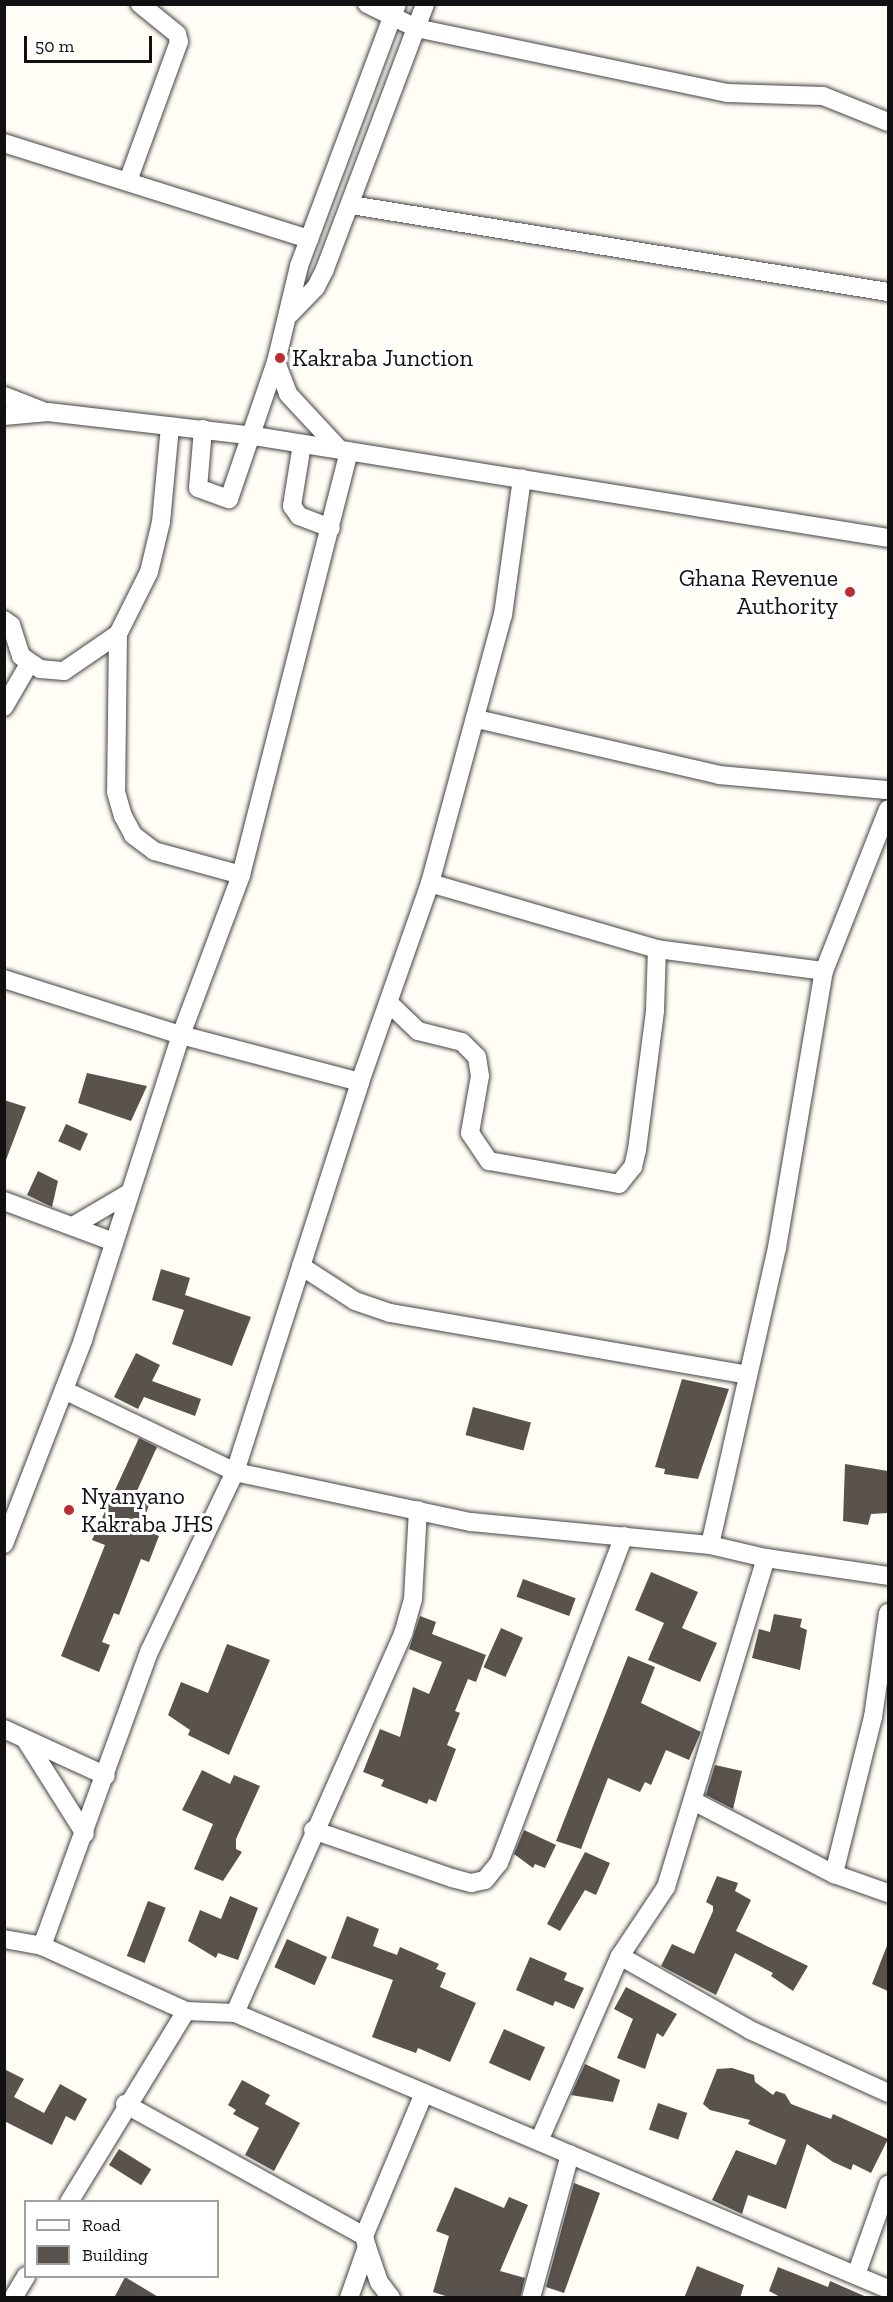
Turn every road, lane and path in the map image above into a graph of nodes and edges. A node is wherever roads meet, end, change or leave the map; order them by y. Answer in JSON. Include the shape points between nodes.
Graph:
{"nodes":[{"id":1,"x":141,"y":4,"type":"edge"},
{"id":2,"x":367,"y":4,"type":"edge"},
{"id":3,"x":425,"y":4,"type":"edge"},
{"id":4,"x":395,"y":12,"type":"edge"},
{"id":5,"x":416,"y":28,"type":"junction"},
{"id":6,"x":888,"y":122,"type":"edge"},
{"id":7,"x":4,"y":143,"type":"edge"},
{"id":8,"x":128,"y":181,"type":"junction"},
{"id":9,"x":351,"y":206,"type":"junction"},
{"id":10,"x":309,"y":239,"type":"junction"},
{"id":11,"x":888,"y":291,"type":"edge"},
{"id":12,"x":288,"y":316,"type":"junction"},
{"id":13,"x":276,"y":362,"type":"junction"},
{"id":14,"x":4,"y":396,"type":"edge"},
{"id":15,"x":48,"y":412,"type":"junction"},
{"id":16,"x":4,"y":416,"type":"edge"},
{"id":17,"x":170,"y":426,"type":"junction"},
{"id":18,"x":203,"y":429,"type":"junction"},
{"id":19,"x":248,"y":435,"type":"junction"},
{"id":20,"x":302,"y":444,"type":"junction"},
{"id":21,"x":345,"y":451,"type":"junction"},
{"id":22,"x":522,"y":478,"type":"junction"},
{"id":23,"x":331,"y":528,"type":"junction"},
{"id":24,"x":888,"y":538,"type":"edge"},
{"id":25,"x":4,"y":620,"type":"edge"},
{"id":26,"x":118,"y":634,"type":"junction"},
{"id":27,"x":29,"y":664,"type":"junction"},
{"id":28,"x":4,"y":707,"type":"edge"},
{"id":29,"x":477,"y":719,"type":"junction"},
{"id":30,"x":888,"y":790,"type":"edge"},
{"id":31,"x":888,"y":809,"type":"edge"},
{"id":32,"x":241,"y":875,"type":"junction"},
{"id":33,"x":430,"y":883,"type":"junction"},
{"id":34,"x":657,"y":949,"type":"junction"},
{"id":35,"x":824,"y":970,"type":"junction"},
{"id":36,"x":4,"y":979,"type":"edge"},
{"id":37,"x":390,"y":1003,"type":"junction"},
{"id":38,"x":181,"y":1035,"type":"junction"},
{"id":39,"x":360,"y":1082,"type":"junction"},
{"id":40,"x":129,"y":1192,"type":"junction"},
{"id":41,"x":4,"y":1201,"type":"edge"},
{"id":42,"x":73,"y":1227,"type":"junction"},
{"id":43,"x":111,"y":1241,"type":"junction"},
{"id":44,"x":301,"y":1266,"type":"junction"},
{"id":45,"x":748,"y":1376,"type":"junction"},
{"id":46,"x":64,"y":1390,"type":"junction"},
{"id":47,"x":235,"y":1472,"type":"junction"},
{"id":48,"x":418,"y":1510,"type":"junction"},
{"id":49,"x":624,"y":1536,"type":"junction"},
{"id":50,"x":4,"y":1544,"type":"edge"},
{"id":51,"x":710,"y":1545,"type":"junction"},
{"id":52,"x":766,"y":1558,"type":"junction"},
{"id":53,"x":888,"y":1576,"type":"edge"},
{"id":54,"x":888,"y":1613,"type":"edge"},
{"id":55,"x":4,"y":1729,"type":"edge"},
{"id":56,"x":25,"y":1739,"type":"junction"},
{"id":57,"x":106,"y":1776,"type":"junction"},
{"id":58,"x":695,"y":1802,"type":"junction"},
{"id":59,"x":313,"y":1830,"type":"junction"},
{"id":60,"x":85,"y":1834,"type":"junction"},
{"id":61,"x":834,"y":1874,"type":"junction"},
{"id":62,"x":888,"y":1893,"type":"edge"},
{"id":63,"x":4,"y":1939,"type":"edge"},
{"id":64,"x":42,"y":1946,"type":"junction"},
{"id":65,"x":620,"y":1956,"type":"junction"},
{"id":66,"x":186,"y":2011,"type":"junction"},
{"id":67,"x":235,"y":2013,"type":"junction"},
{"id":68,"x":424,"y":2093,"type":"junction"},
{"id":69,"x":888,"y":2093,"type":"edge"},
{"id":70,"x":125,"y":2104,"type":"junction"},
{"id":71,"x":538,"y":2141,"type":"junction"},
{"id":72,"x":570,"y":2154,"type":"junction"},
{"id":73,"x":888,"y":2185,"type":"edge"},
{"id":74,"x":70,"y":2200,"type":"edge"},
{"id":75,"x":366,"y":2242,"type":"junction"},
{"id":76,"x":856,"y":2275,"type":"junction"},
{"id":77,"x":25,"y":2278,"type":"edge"},
{"id":78,"x":888,"y":2289,"type":"edge"},
{"id":79,"x":13,"y":2298,"type":"edge"},
{"id":80,"x":350,"y":2298,"type":"edge"},
{"id":81,"x":391,"y":2298,"type":"edge"},
{"id":82,"x":531,"y":2298,"type":"edge"}],
"edges":[{"from":1,"to":8,"type":"street","via":[[177,34],[179,42]]},
{"from":2,"to":4,"type":"street"},
{"from":3,"to":5,"type":"street"},
{"from":4,"to":5,"type":"street"},
{"from":4,"to":10,"type":"street"},
{"from":5,"to":6,"type":"street","via":[[728,93],[823,96]]},
{"from":5,"to":9,"type":"street"},
{"from":7,"to":8,"type":"street"},
{"from":8,"to":10,"type":"street"},
{"from":9,"to":11,"type":"street"},
{"from":9,"to":12,"type":"street","via":[[316,287]]},
{"from":10,"to":12,"type":"street"},
{"from":12,"to":13,"type":"street"},
{"from":13,"to":19,"type":"street"},
{"from":13,"to":21,"type":"street","via":[[288,394]]},
{"from":14,"to":15,"type":"street"},
{"from":15,"to":16,"type":"street"},
{"from":15,"to":17,"type":"street"},
{"from":17,"to":18,"type":"street"},
{"from":17,"to":26,"type":"street","via":[[161,522],[149,572]]},
{"from":18,"to":19,"type":"street"},
{"from":18,"to":19,"type":"street","via":[[198,488],[225,500],[232,497]]},
{"from":19,"to":20,"type":"street"},
{"from":20,"to":21,"type":"street"},
{"from":20,"to":23,"type":"street","via":[[292,506],[299,516]]},
{"from":21,"to":22,"type":"street"},
{"from":21,"to":23,"type":"street"},
{"from":22,"to":24,"type":"street"},
{"from":22,"to":29,"type":"street","via":[[503,615]]},
{"from":23,"to":32,"type":"street"},
{"from":25,"to":27,"type":"street"},
{"from":26,"to":27,"type":"street","via":[[64,671]]},
{"from":26,"to":32,"type":"street","via":[[116,781],[123,816],[133,835],[154,851]]},
{"from":27,"to":28,"type":"street"},
{"from":29,"to":30,"type":"street","via":[[719,775]]},
{"from":29,"to":33,"type":"street"},
{"from":31,"to":35,"type":"street"},
{"from":32,"to":38,"type":"street"},
{"from":33,"to":34,"type":"street"},
{"from":33,"to":37,"type":"street"},
{"from":34,"to":35,"type":"street"},
{"from":34,"to":37,"type":"street","via":[[655,1011],[637,1150],[633,1167],[619,1184],[489,1161],[470,1132],[470,1113],[480,1076],[477,1057],[462,1042],[418,1031]]},
{"from":35,"to":45,"type":"street","via":[[780,1237]]},
{"from":36,"to":38,"type":"street"},
{"from":37,"to":39,"type":"street"},
{"from":38,"to":39,"type":"street"},
{"from":38,"to":40,"type":"street"},
{"from":39,"to":44,"type":"street"},
{"from":40,"to":42,"type":"street"},
{"from":40,"to":43,"type":"street"},
{"from":41,"to":42,"type":"street"},
{"from":42,"to":43,"type":"street"},
{"from":43,"to":46,"type":"street"},
{"from":44,"to":45,"type":"street","via":[[355,1301],[390,1313]]},
{"from":44,"to":47,"type":"street"},
{"from":45,"to":51,"type":"street"},
{"from":46,"to":47,"type":"street"},
{"from":46,"to":50,"type":"street"},
{"from":47,"to":48,"type":"street"},
{"from":47,"to":57,"type":"street","via":[[150,1650]]},
{"from":48,"to":49,"type":"street","via":[[471,1522]]},
{"from":48,"to":59,"type":"street","via":[[413,1599],[403,1634]]},
{"from":49,"to":51,"type":"street"},
{"from":49,"to":59,"type":"street","via":[[500,1863],[485,1880],[471,1883],[452,1878]]},
{"from":51,"to":52,"type":"street"},
{"from":52,"to":53,"type":"street"},
{"from":52,"to":58,"type":"street"},
{"from":54,"to":61,"type":"street","via":[[873,1717]]},
{"from":55,"to":56,"type":"street"},
{"from":56,"to":57,"type":"street"},
{"from":56,"to":60,"type":"street"},
{"from":57,"to":60,"type":"street"},
{"from":58,"to":61,"type":"street"},
{"from":58,"to":65,"type":"street","via":[[666,1887]]},
{"from":59,"to":67,"type":"street"},
{"from":60,"to":64,"type":"street"},
{"from":61,"to":62,"type":"street"},
{"from":63,"to":64,"type":"street"},
{"from":64,"to":66,"type":"street"},
{"from":65,"to":69,"type":"street","via":[[750,2030]]},
{"from":65,"to":71,"type":"street"},
{"from":66,"to":67,"type":"street"},
{"from":66,"to":70,"type":"street"},
{"from":67,"to":68,"type":"street"},
{"from":68,"to":71,"type":"street"},
{"from":68,"to":75,"type":"street"},
{"from":70,"to":74,"type":"street"},
{"from":70,"to":75,"type":"street"},
{"from":71,"to":72,"type":"street"},
{"from":72,"to":76,"type":"street"},
{"from":72,"to":82,"type":"street"},
{"from":73,"to":76,"type":"street"},
{"from":75,"to":80,"type":"street"},
{"from":75,"to":81,"type":"street","via":[[379,2283]]},
{"from":76,"to":78,"type":"street"},
{"from":77,"to":79,"type":"street"}]}
